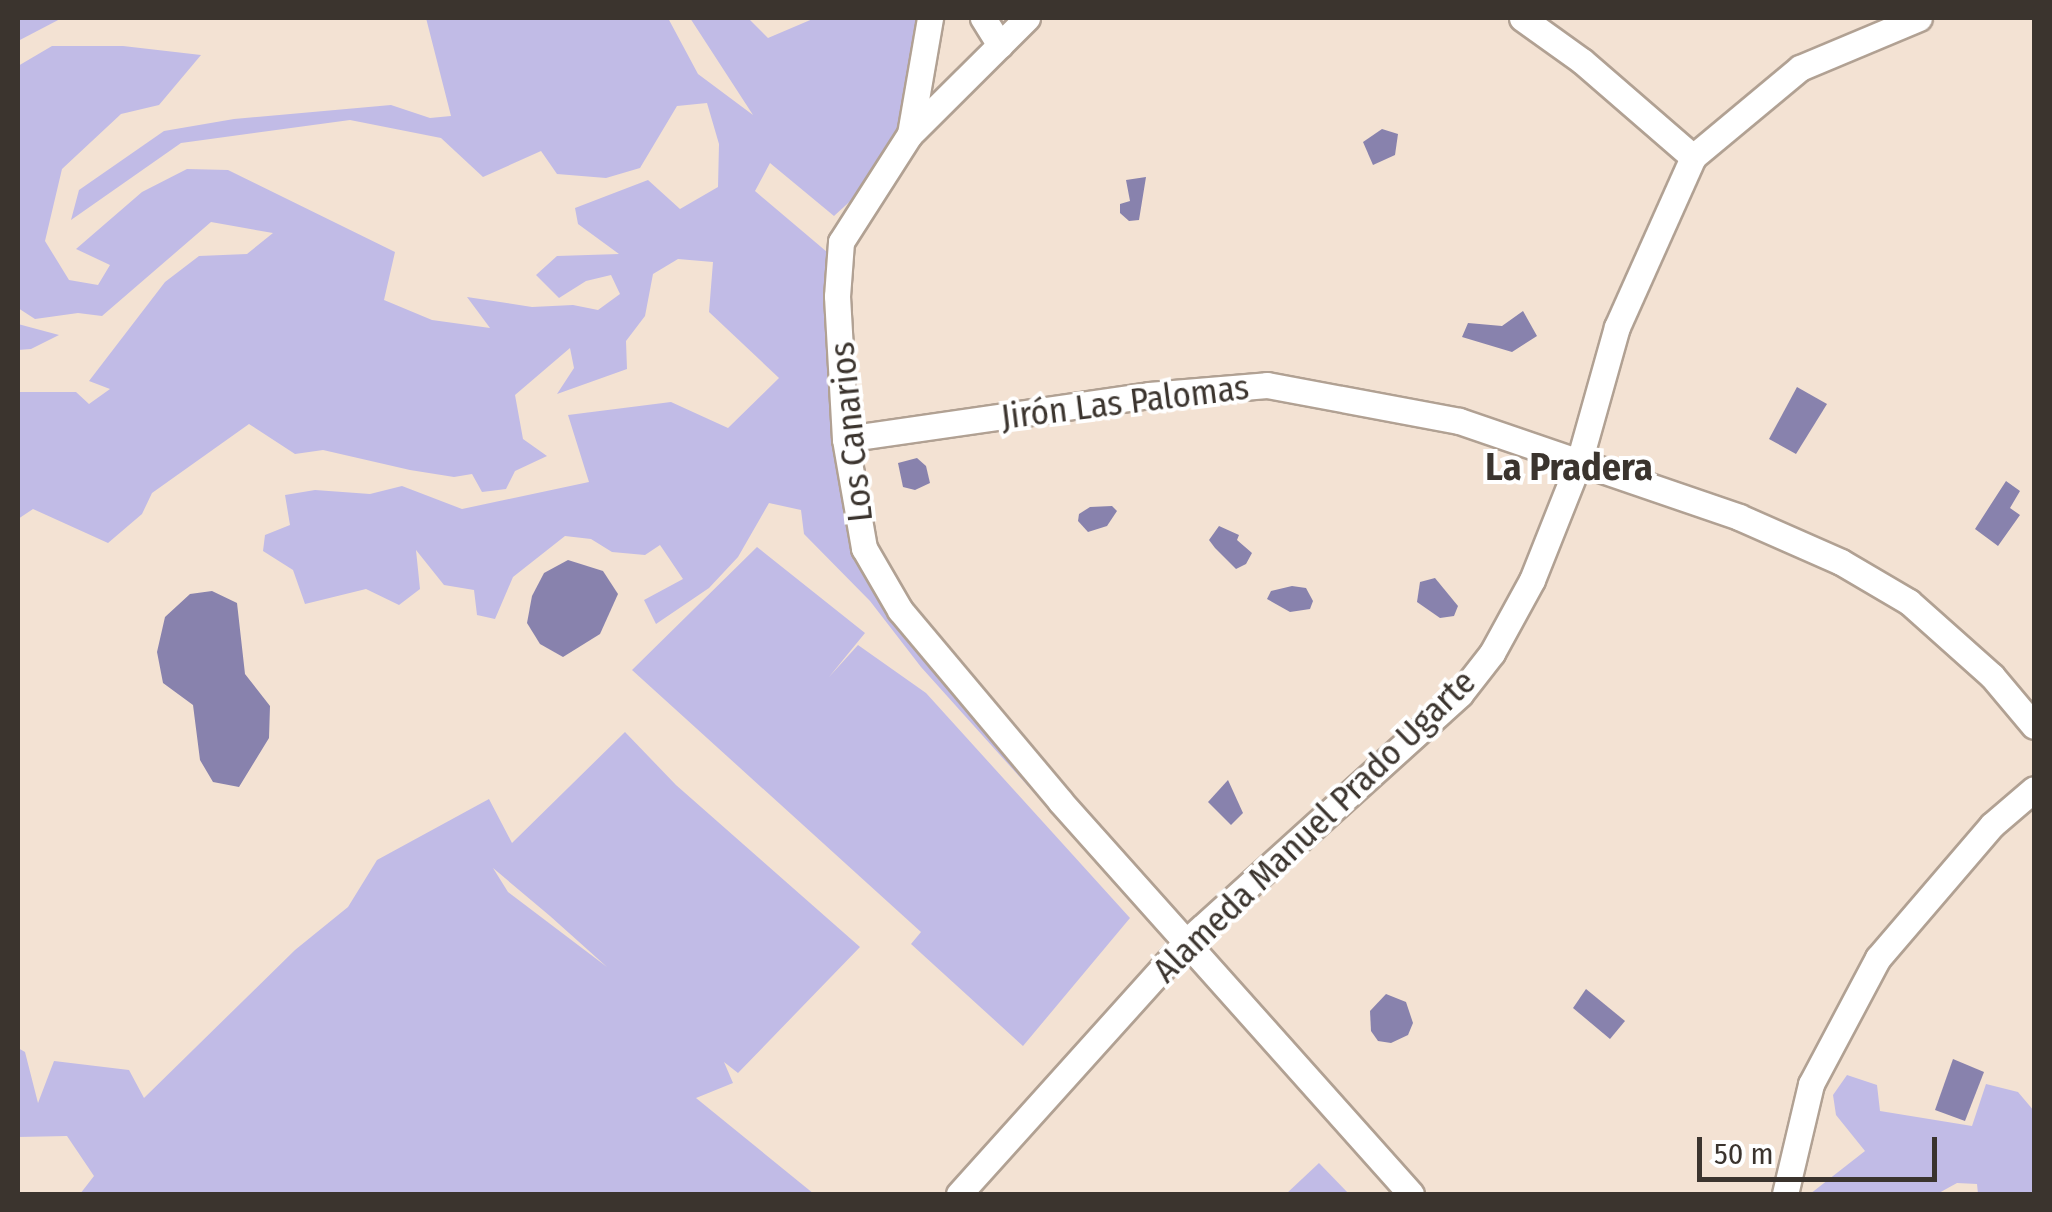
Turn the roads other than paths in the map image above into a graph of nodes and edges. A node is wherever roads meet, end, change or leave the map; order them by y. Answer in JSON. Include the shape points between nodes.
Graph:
{"nodes":[{"id":1,"x":930,"y":18,"type":"edge"},
{"id":2,"x":982,"y":18,"type":"edge"},
{"id":3,"x":1027,"y":18,"type":"edge"},
{"id":4,"x":1522,"y":18,"type":"edge"},
{"id":5,"x":1918,"y":18,"type":"edge"},
{"id":6,"x":1000,"y":45,"type":"junction"},
{"id":7,"x":910,"y":134,"type":"junction"},
{"id":8,"x":1693,"y":157,"type":"junction"},
{"id":9,"x":846,"y":440,"type":"junction"},
{"id":10,"x":1579,"y":462,"type":"junction"},
{"id":11,"x":2034,"y":726,"type":"edge"},
{"id":12,"x":2034,"y":789,"type":"edge"},
{"id":13,"x":1186,"y":941,"type":"junction"},
{"id":14,"x":958,"y":1194,"type":"edge"},
{"id":15,"x":1411,"y":1194,"type":"edge"},
{"id":16,"x":1785,"y":1194,"type":"edge"}],
"edges":[{"from":1,"to":7,"type":"street"},
{"from":2,"to":6,"type":"street"},
{"from":3,"to":6,"type":"street","name":"Los Canarios"},
{"from":4,"to":8,"type":"street"},
{"from":5,"to":8,"type":"street","name":"Alameda Manuel Prado Ugarte","via":[[1800,68]]},
{"from":6,"to":7,"type":"street","name":"Los Canarios"},
{"from":7,"to":9,"type":"street","name":"Los Canarios","via":[[841,242],[837,296]]},
{"from":8,"to":10,"type":"street","name":"Alameda Manuel Prado Ugarte","via":[[1617,327]]},
{"from":9,"to":10,"type":"street","name":"Jirón Las Palomas","via":[[1149,395],[1267,385],[1460,420]]},
{"from":9,"to":13,"type":"street","name":"Los Canarios","via":[[864,548],[900,610]]},
{"from":10,"to":11,"type":"street","name":"Jirón Las Palomas","via":[[1739,516],[1841,562],[1908,602],[1992,676]]},
{"from":10,"to":13,"type":"street","name":"Alameda Manuel Prado Ugarte","via":[[1532,580],[1460,694]]},
{"from":12,"to":16,"type":"street","via":[[1992,824],[1878,958],[1811,1084]]},
{"from":13,"to":14,"type":"street","name":"Alameda Manuel Prado Ugarte"},
{"from":13,"to":15,"type":"street","name":"Los Canarios"}]}
